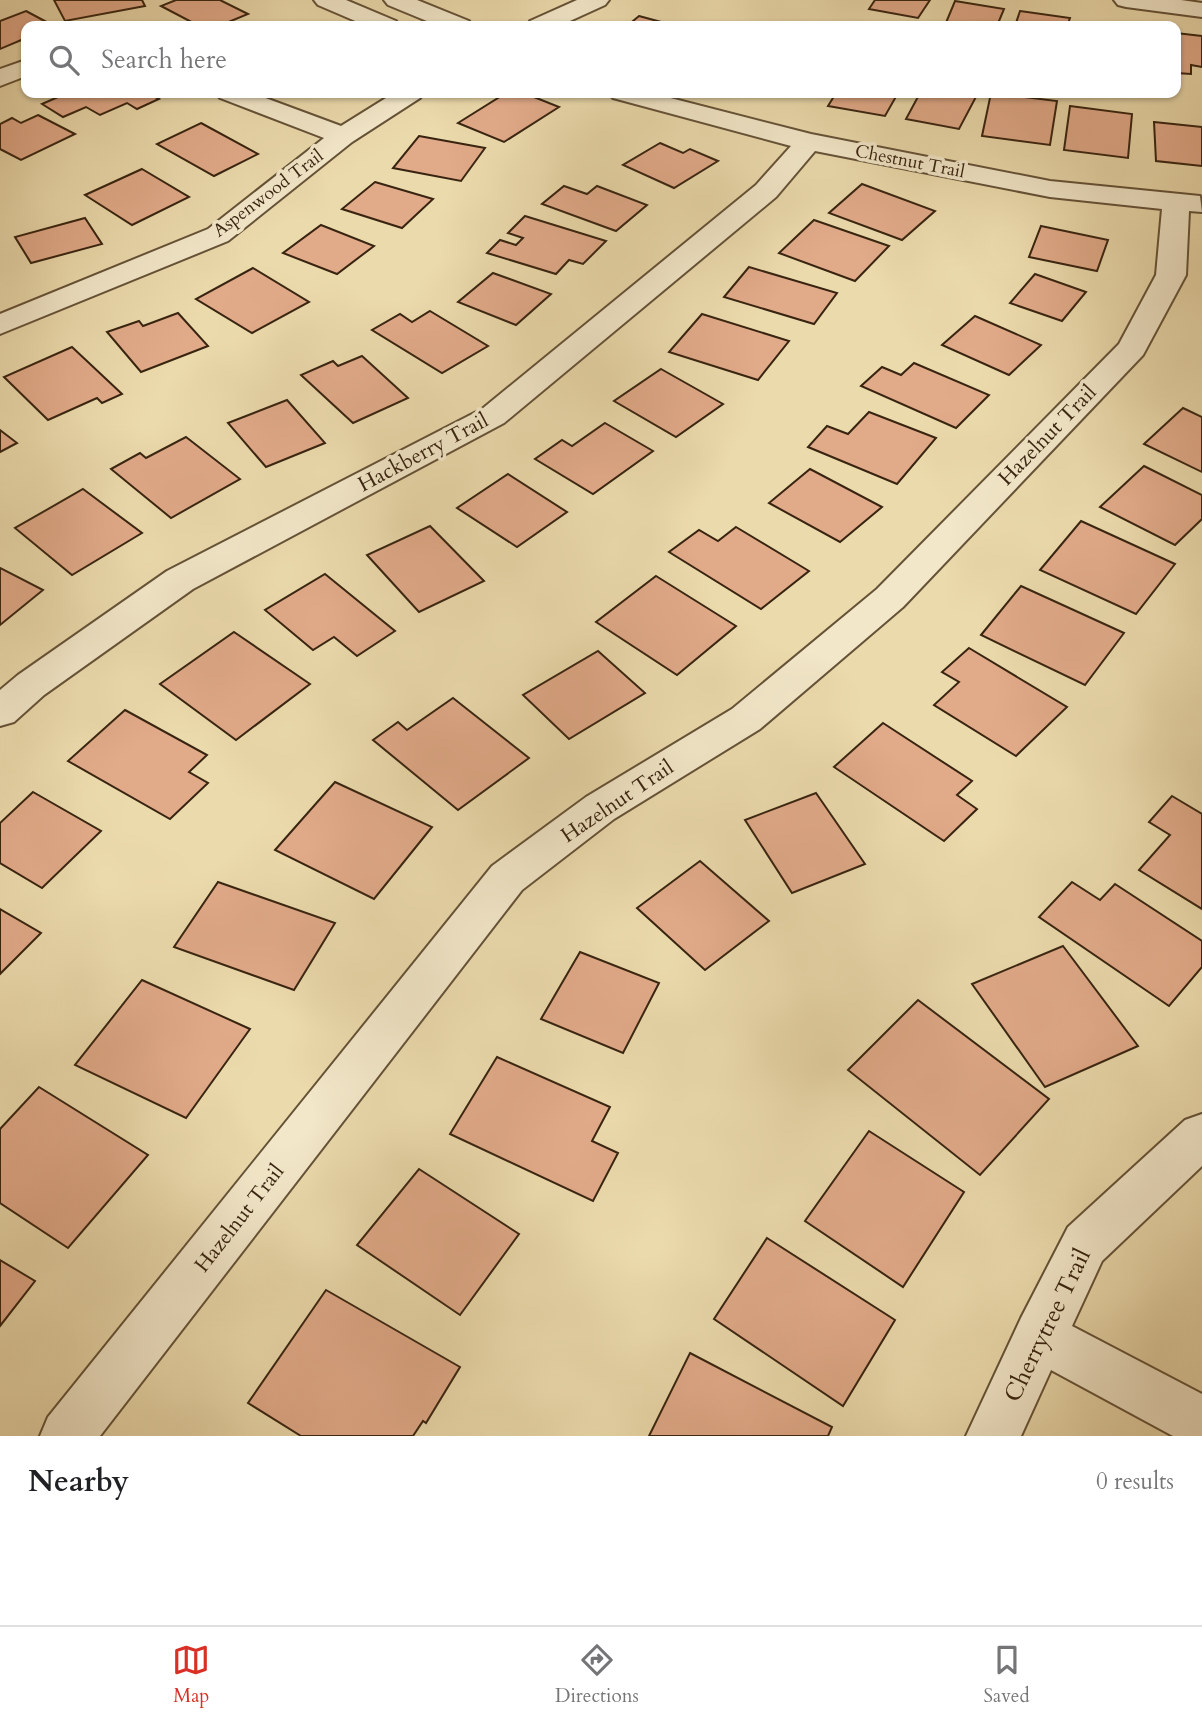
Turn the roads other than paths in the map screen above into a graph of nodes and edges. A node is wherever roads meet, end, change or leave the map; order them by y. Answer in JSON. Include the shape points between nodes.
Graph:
{"nodes":[{"id":1,"x":326,"y":0,"type":"edge"},
{"id":2,"x":396,"y":0,"type":"edge"},
{"id":3,"x":597,"y":0,"type":"edge"},
{"id":4,"x":1126,"y":0,"type":"edge"},
{"id":5,"x":1202,"y":10,"type":"edge"},
{"id":6,"x":375,"y":21,"type":"edge"},
{"id":7,"x":448,"y":21,"type":"edge"},
{"id":8,"x":550,"y":21,"type":"edge"},
{"id":9,"x":21,"y":69,"type":"edge"},
{"id":10,"x":0,"y":78,"type":"edge"},
{"id":11,"x":242,"y":98,"type":"edge"},
{"id":12,"x":403,"y":98,"type":"edge"},
{"id":13,"x":641,"y":98,"type":"edge"},
{"id":14,"x":343,"y":136,"type":"junction"},
{"id":15,"x":809,"y":142,"type":"junction"},
{"id":16,"x":1189,"y":203,"type":"edge"},
{"id":17,"x":0,"y":325,"type":"edge"},
{"id":18,"x":0,"y":712,"type":"edge"},
{"id":19,"x":1202,"y":1135,"type":"edge"},
{"id":20,"x":1039,"y":1336,"type":"junction"},
{"id":21,"x":1202,"y":1423,"type":"edge"},
{"id":22,"x":67,"y":1436,"type":"edge"},
{"id":23,"x":993,"y":1436,"type":"edge"}],
"edges":[{"from":1,"to":6,"type":"street"},
{"from":2,"to":7,"type":"street"},
{"from":3,"to":8,"type":"street"},
{"from":4,"to":5,"type":"street"},
{"from":9,"to":10,"type":"street"},
{"from":11,"to":14,"type":"street"},
{"from":12,"to":14,"type":"street","name":"Aspenwood Trail"},
{"from":13,"to":15,"type":"street","name":"Chestnut Trail"},
{"from":14,"to":17,"type":"street","name":"Aspenwood Trail","via":[[218,235]]},
{"from":15,"to":16,"type":"street","name":"Chestnut Trail","via":[[1051,189]]},
{"from":15,"to":18,"type":"street","name":"Hackberry Trail","via":[[766,191],[493,416],[180,580]]},
{"from":16,"to":22,"type":"street","name":"Hazelnut Trail","via":[[1171,275],[1132,348],[890,598],[746,719],[600,808],[507,878]]},
{"from":19,"to":20,"type":"street","name":"Cherrytree Trail","via":[[1085,1244]]},
{"from":20,"to":21,"type":"street"},
{"from":20,"to":23,"type":"street","name":"Cherrytree Trail"}]}
